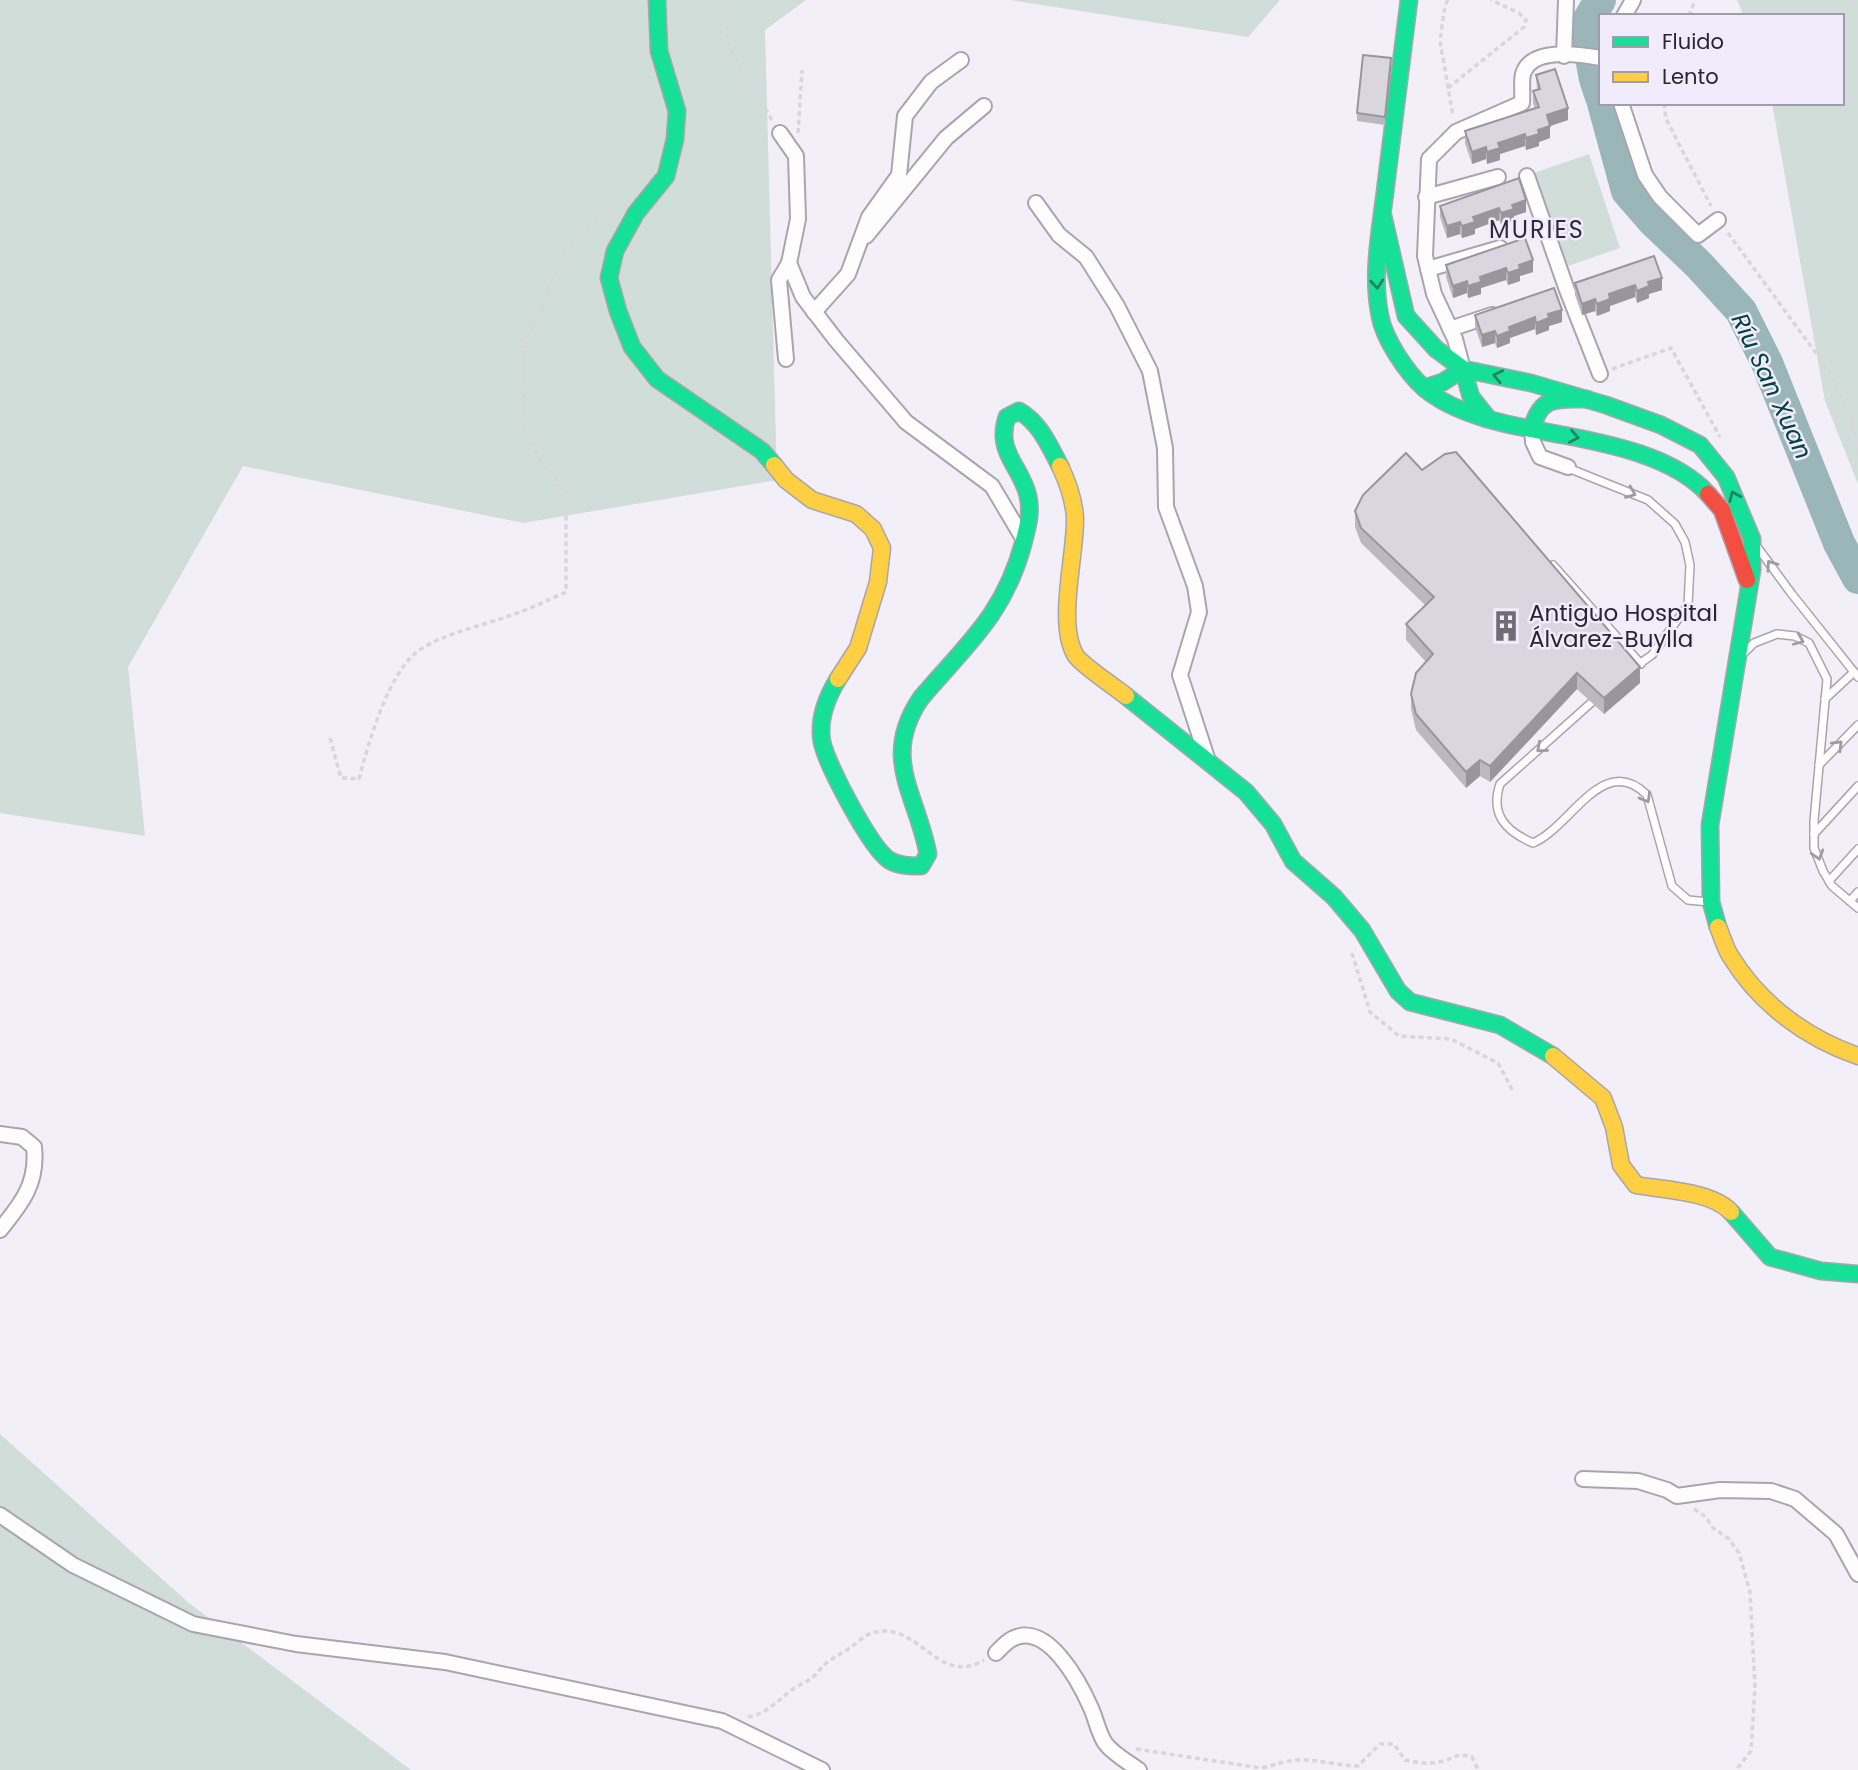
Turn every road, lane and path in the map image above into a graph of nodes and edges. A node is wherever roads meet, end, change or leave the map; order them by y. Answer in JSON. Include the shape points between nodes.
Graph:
{"nodes":[{"id":1,"x":657,"y":0,"type":"edge"},
{"id":2,"x":730,"y":0,"type":"edge"},
{"id":3,"x":1409,"y":0,"type":"edge"},
{"id":4,"x":1448,"y":0,"type":"edge"},
{"id":5,"x":1490,"y":0,"type":"edge"},
{"id":6,"x":1566,"y":0,"type":"edge"},
{"id":7,"x":1569,"y":56,"type":"junction"},
{"id":8,"x":1598,"y":58,"type":"edge"},
{"id":9,"x":961,"y":60,"type":"dead end"},
{"id":10,"x":802,"y":69,"type":"dead end"},
{"id":11,"x":1448,"y":88,"type":"junction"},
{"id":12,"x":1622,"y":105,"type":"edge"},
{"id":13,"x":1664,"y":105,"type":"edge"},
{"id":14,"x":984,"y":106,"type":"dead end"},
{"id":15,"x":1456,"y":132,"type":"junction"},
{"id":16,"x":779,"y":133,"type":"joint"},
{"id":17,"x":796,"y":156,"type":"junction"},
{"id":18,"x":1527,"y":176,"type":"dead end"},
{"id":19,"x":1498,"y":177,"type":"dead end"},
{"id":20,"x":1426,"y":197,"type":"junction"},
{"id":21,"x":1036,"y":203,"type":"dead end"},
{"id":22,"x":636,"y":212,"type":"junction"},
{"id":23,"x":1383,"y":216,"type":"junction"},
{"id":24,"x":1718,"y":220,"type":"junction"},
{"id":25,"x":860,"y":242,"type":"junction"},
{"id":26,"x":1513,"y":244,"type":"edge"},
{"id":27,"x":789,"y":263,"type":"junction"},
{"id":28,"x":1428,"y":270,"type":"junction"},
{"id":29,"x":814,"y":312,"type":"junction"},
{"id":30,"x":1502,"y":312,"type":"edge"},
{"id":31,"x":1450,"y":329,"type":"junction"},
{"id":32,"x":786,"y":359,"type":"dead end"},
{"id":33,"x":1463,"y":369,"type":"junction"},
{"id":34,"x":1600,"y":374,"type":"dead end"},
{"id":35,"x":1424,"y":388,"type":"junction"},
{"id":36,"x":1587,"y":399,"type":"junction"},
{"id":37,"x":1491,"y":421,"type":"junction"},
{"id":38,"x":1532,"y":429,"type":"junction"},
{"id":39,"x":1858,"y":451,"type":"edge"},
{"id":40,"x":1567,"y":467,"type":"joint"},
{"id":41,"x":1752,"y":539,"type":"junction"},
{"id":42,"x":1024,"y":540,"type":"junction"},
{"id":43,"x":1550,"y":562,"type":"edge"},
{"id":44,"x":1749,"y":585,"type":"junction"},
{"id":45,"x":1739,"y":657,"type":"junction"},
{"id":46,"x":1641,"y":664,"type":"junction"},
{"id":47,"x":1629,"y":670,"type":"edge"},
{"id":48,"x":1856,"y":675,"type":"edge"},
{"id":49,"x":1825,"y":698,"type":"junction"},
{"id":50,"x":1592,"y":702,"type":"edge"},
{"id":51,"x":1858,"y":725,"type":"edge"},
{"id":52,"x":330,"y":738,"type":"dead end"},
{"id":53,"x":1208,"y":762,"type":"junction"},
{"id":54,"x":1819,"y":765,"type":"junction"},
{"id":55,"x":1858,"y":786,"type":"edge"},
{"id":56,"x":1814,"y":834,"type":"junction"},
{"id":57,"x":1858,"y":849,"type":"edge"},
{"id":58,"x":1829,"y":880,"type":"junction"},
{"id":59,"x":1858,"y":891,"type":"edge"},
{"id":60,"x":1850,"y":901,"type":"junction"},
{"id":61,"x":1711,"y":902,"type":"junction"},
{"id":62,"x":1858,"y":908,"type":"edge"},
{"id":63,"x":1858,"y":1056,"type":"edge"},
{"id":64,"x":0,"y":1134,"type":"edge"},
{"id":65,"x":0,"y":1230,"type":"edge"},
{"id":66,"x":1858,"y":1274,"type":"edge"},
{"id":67,"x":1583,"y":1479,"type":"dead end"},
{"id":68,"x":1683,"y":1501,"type":"junction"},
{"id":69,"x":0,"y":1515,"type":"edge"},
{"id":70,"x":1858,"y":1574,"type":"edge"},
{"id":71,"x":996,"y":1653,"type":"joint"},
{"id":72,"x":722,"y":1721,"type":"junction"},
{"id":73,"x":1106,"y":1745,"type":"junction"},
{"id":74,"x":822,"y":1770,"type":"edge"},
{"id":75,"x":1139,"y":1770,"type":"edge"},
{"id":76,"x":1478,"y":1770,"type":"edge"},
{"id":77,"x":1736,"y":1770,"type":"edge"}],
"edges":[{"from":1,"to":22,"type":"street","via":[[659,51],[677,111],[675,139],[666,176]]},
{"from":2,"to":16,"type":"path","via":[[726,15],[729,45]]},
{"from":3,"to":23,"type":"street"},
{"from":4,"to":11,"type":"path","via":[[1440,41]]},
{"from":5,"to":11,"type":"path","via":[[1519,13],[1526,20],[1524,27]]},
{"from":6,"to":7,"type":"street"},
{"from":7,"to":8,"type":"street"},
{"from":7,"to":15,"type":"street","via":[[1532,61],[1523,75],[1522,103]]},
{"from":9,"to":25,"type":"street","via":[[931,82],[905,116],[899,175],[869,217]]},
{"from":10,"to":17,"type":"path"},
{"from":11,"to":15,"type":"path"},
{"from":12,"to":24,"type":"street","via":[[1645,175],[1660,197],[1698,235]]},
{"from":13,"to":24,"type":"path","via":[[1666,119]]},
{"from":14,"to":25,"type":"street","via":[[946,138]]},
{"from":15,"to":20,"type":"street","via":[[1429,159]]},
{"from":16,"to":17,"type":"street"},
{"from":17,"to":27,"type":"street","via":[[798,219]]},
{"from":18,"to":34,"type":"street"},
{"from":19,"to":20,"type":"street"},
{"from":20,"to":28,"type":"street","via":[[1424,256]]},
{"from":21,"to":53,"type":"street","via":[[1059,234],[1086,257],[1150,371],[1166,448],[1166,507],[1195,586],[1199,612],[1180,675]]},
{"from":22,"to":42,"type":"street","via":[[615,251],[609,278],[632,346],[657,379],[762,451],[786,480],[812,500],[856,514],[873,529],[882,548],[870,611],[858,648],[830,693],[822,718],[822,741],[868,835],[888,859],[921,866],[928,854],[903,778],[910,712],[1006,596]]},
{"from":22,"to":52,"type":"path","via":[[607,208],[566,250],[526,341],[522,422],[541,462],[566,491],[566,592],[419,650],[398,672],[370,737],[359,779],[341,778]]},
{"from":23,"to":33,"type":"street","via":[[1406,316],[1436,349]]},
{"from":23,"to":35,"type":"street","one_way":true,"via":[[1376,268],[1380,318],[1396,354]]},
{"from":24,"to":39,"type":"path","via":[[1829,371],[1851,415]]},
{"from":25,"to":29,"type":"street","via":[[848,274]]},
{"from":26,"to":28,"type":"street"},
{"from":27,"to":29,"type":"street"},
{"from":27,"to":32,"type":"street","via":[[779,280]]},
{"from":28,"to":31,"type":"street"},
{"from":29,"to":42,"type":"street","via":[[906,422],[992,486]]},
{"from":30,"to":31,"type":"street"},
{"from":31,"to":33,"type":"street"},
{"from":33,"to":35,"type":"street"},
{"from":36,"to":33,"type":"street","one_way":true},
{"from":33,"to":37,"type":"street","via":[[1471,397]]},
{"from":35,"to":37,"type":"street"},
{"from":36,"to":38,"type":"street","via":[[1542,403]]},
{"from":41,"to":36,"type":"street","one_way":true,"via":[[1726,477],[1700,445],[1661,425]]},
{"from":37,"to":38,"type":"street"},
{"from":38,"to":40,"type":"street","via":[[1541,457]]},
{"from":38,"to":44,"type":"street","one_way":true,"via":[[1623,447],[1699,484],[1722,510]]},
{"from":40,"to":46,"type":"lane","one_way":true,"via":[[1648,500],[1675,524],[1685,542],[1690,565],[1688,605],[1653,655]]},
{"from":41,"to":44,"type":"street"},
{"from":48,"to":41,"type":"lane","one_way":true},
{"from":42,"to":53,"type":"street","via":[[1030,505],[1002,432],[1007,417],[1019,411],[1040,429],[1070,488],[1075,516],[1066,608],[1068,636],[1076,656]]},
{"from":43,"to":46,"type":"lane"},
{"from":44,"to":45,"type":"street"},
{"from":45,"to":49,"type":"lane","one_way":true,"via":[[1754,643],[1777,634],[1795,636],[1809,643],[1827,679]]},
{"from":45,"to":61,"type":"street","via":[[1710,825]]},
{"from":46,"to":47,"type":"lane"},
{"from":48,"to":49,"type":"lane"},
{"from":49,"to":54,"type":"lane"},
{"from":50,"to":61,"type":"lane","one_way":true,"via":[[1500,784],[1496,810],[1520,838],[1532,843],[1561,824],[1595,789],[1626,780],[1647,795],[1672,886],[1688,900]]},
{"from":54,"to":51,"type":"lane","one_way":true},
{"from":53,"to":66,"type":"street","via":[[1246,792],[1273,824],[1293,861],[1334,897],[1362,930],[1398,991],[1410,1002],[1500,1026],[1548,1052],[1603,1098],[1621,1165],[1636,1185],[1706,1197],[1726,1208],[1770,1257]]},
{"from":54,"to":56,"type":"lane"},
{"from":55,"to":56,"type":"lane"},
{"from":56,"to":58,"type":"lane","one_way":true,"via":[[1814,848]]},
{"from":57,"to":58,"type":"lane"},
{"from":58,"to":60,"type":"lane"},
{"from":59,"to":60,"type":"lane"},
{"from":60,"to":62,"type":"lane"},
{"from":61,"to":63,"type":"street","via":[[1730,956],[1762,997],[1802,1030]]},
{"from":64,"to":65,"type":"street","via":[[22,1137],[34,1147],[36,1161],[33,1181]]},
{"from":67,"to":68,"type":"street","via":[[1638,1481],[1667,1490]]},
{"from":68,"to":70,"type":"street","via":[[1720,1490],[1771,1491],[1795,1499],[1836,1534]]},
{"from":68,"to":77,"type":"path","via":[[1706,1517],[1740,1553],[1750,1591],[1755,1687],[1751,1751]]},
{"from":69,"to":72,"type":"street","via":[[73,1565],[193,1624],[296,1644],[445,1662]]},
{"from":71,"to":72,"type":"path","via":[[974,1665],[951,1665],[896,1631],[870,1633],[777,1704],[756,1716]]},
{"from":71,"to":73,"type":"street","via":[[1014,1638],[1027,1635],[1054,1648],[1085,1697]]},
{"from":72,"to":74,"type":"street"},
{"from":73,"to":75,"type":"street"},
{"from":73,"to":76,"type":"path","via":[[1261,1768],[1301,1759],[1358,1766],[1380,1744],[1394,1745],[1405,1760],[1427,1764],[1459,1754],[1472,1757]]}]}
